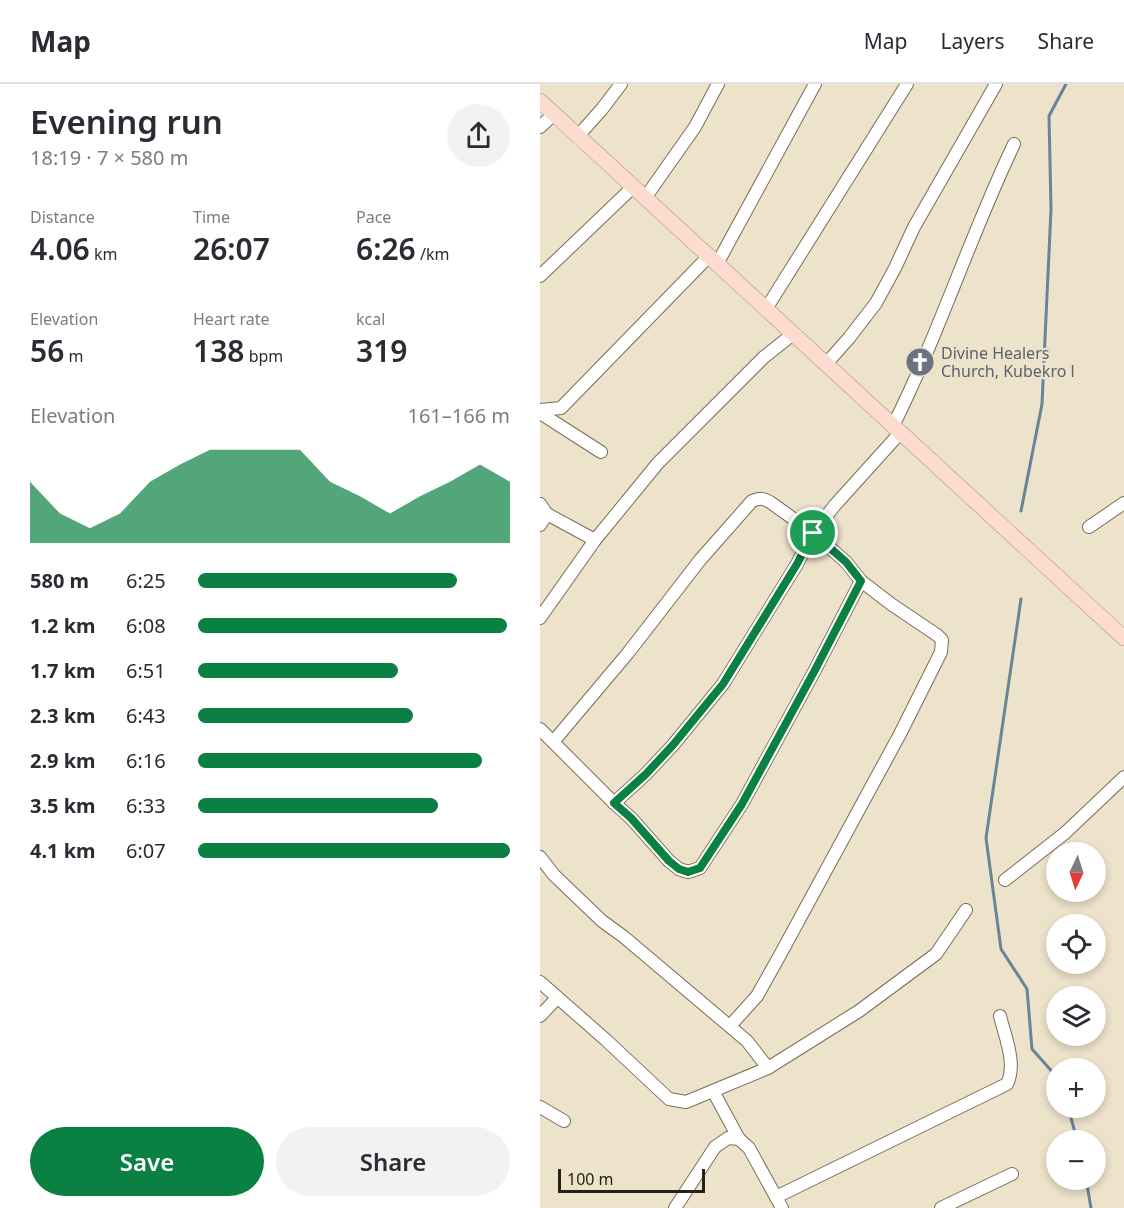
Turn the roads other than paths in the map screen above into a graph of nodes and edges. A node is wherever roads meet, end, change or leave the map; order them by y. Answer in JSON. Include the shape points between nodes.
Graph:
{"nodes":[{"id":1,"x":621,"y":84,"type":"edge"},
{"id":2,"x":718,"y":84,"type":"edge"},
{"id":3,"x":815,"y":84,"type":"edge"},
{"id":4,"x":907,"y":84,"type":"edge"},
{"id":5,"x":996,"y":84,"type":"edge"},
{"id":6,"x":540,"y":101,"type":"edge"},
{"id":7,"x":554,"y":114,"type":"junction"},
{"id":8,"x":540,"y":127,"type":"edge"},
{"id":9,"x":578,"y":136,"type":"junction"},
{"id":10,"x":1014,"y":144,"type":"dead end"},
{"id":11,"x":633,"y":187,"type":"junction"},
{"id":12,"x":645,"y":198,"type":"junction"},
{"id":13,"x":713,"y":260,"type":"junction"},
{"id":14,"x":540,"y":276,"type":"edge"},
{"id":15,"x":766,"y":309,"type":"junction"},
{"id":16,"x":793,"y":334,"type":"junction"},
{"id":17,"x":826,"y":364,"type":"junction"},
{"id":18,"x":561,"y":408,"type":"junction"},
{"id":19,"x":540,"y":412,"type":"edge"},
{"id":20,"x":558,"y":424,"type":"junction"},
{"id":21,"x":897,"y":430,"type":"junction"},
{"id":22,"x":601,"y":452,"type":"dead end"},
{"id":23,"x":1124,"y":503,"type":"edge"},
{"id":24,"x":542,"y":514,"type":"edge"},
{"id":25,"x":1089,"y":527,"type":"dead end"},
{"id":26,"x":813,"y":533,"type":"junction"},
{"id":27,"x":595,"y":540,"type":"junction"},
{"id":28,"x":861,"y":581,"type":"junction"},
{"id":29,"x":540,"y":618,"type":"edge"},
{"id":30,"x":1124,"y":638,"type":"edge"},
{"id":31,"x":540,"y":729,"type":"edge"},
{"id":32,"x":553,"y":742,"type":"junction"},
{"id":33,"x":1124,"y":777,"type":"edge"},
{"id":34,"x":614,"y":803,"type":"junction"},
{"id":35,"x":540,"y":857,"type":"edge"},
{"id":36,"x":1005,"y":880,"type":"dead end"},
{"id":37,"x":966,"y":910,"type":"dead end"},
{"id":38,"x":540,"y":982,"type":"edge"},
{"id":39,"x":557,"y":998,"type":"junction"},
{"id":40,"x":540,"y":1016,"type":"edge"},
{"id":41,"x":1000,"y":1016,"type":"dead end"},
{"id":42,"x":730,"y":1026,"type":"junction"},
{"id":43,"x":768,"y":1068,"type":"junction"},
{"id":44,"x":713,"y":1091,"type":"junction"},
{"id":45,"x":540,"y":1107,"type":"edge"},
{"id":46,"x":564,"y":1121,"type":"dead end"},
{"id":47,"x":739,"y":1139,"type":"junction"},
{"id":48,"x":1012,"y":1174,"type":"dead end"},
{"id":49,"x":779,"y":1203,"type":"edge"},
{"id":50,"x":675,"y":1208,"type":"edge"},
{"id":51,"x":941,"y":1208,"type":"edge"}],
"edges":[{"from":1,"to":9,"type":"street"},
{"from":2,"to":12,"type":"street","via":[[695,128]]},
{"from":3,"to":13,"type":"street"},
{"from":4,"to":15,"type":"street"},
{"from":5,"to":17,"type":"street","via":[[914,227],[876,303]]},
{"from":6,"to":7,"type":"main road"},
{"from":7,"to":8,"type":"street"},
{"from":7,"to":9,"type":"main road"},
{"from":9,"to":11,"type":"main road"},
{"from":10,"to":21,"type":"street"},
{"from":11,"to":12,"type":"main road"},
{"from":11,"to":14,"type":"street"},
{"from":12,"to":13,"type":"main road"},
{"from":13,"to":15,"type":"main road"},
{"from":13,"to":18,"type":"street"},
{"from":15,"to":16,"type":"main road"},
{"from":16,"to":17,"type":"main road"},
{"from":16,"to":27,"type":"street","via":[[764,357],[658,463]]},
{"from":17,"to":21,"type":"main road"},
{"from":18,"to":19,"type":"street"},
{"from":18,"to":20,"type":"street"},
{"from":19,"to":20,"type":"street"},
{"from":20,"to":22,"type":"street"},
{"from":21,"to":26,"type":"street"},
{"from":21,"to":30,"type":"main road"},
{"from":23,"to":25,"type":"street"},
{"from":24,"to":27,"type":"street"},
{"from":26,"to":28,"type":"street"},
{"from":26,"to":32,"type":"street","via":[[770,502],[762,498],[752,501]]},
{"from":26,"to":34,"type":"street","via":[[723,684],[673,745]]},
{"from":27,"to":29,"type":"street"},
{"from":28,"to":34,"type":"street","via":[[742,804],[700,868],[688,872],[679,869]]},
{"from":28,"to":42,"type":"street","via":[[938,635],[942,640],[941,652],[757,996]]},
{"from":31,"to":32,"type":"street"},
{"from":32,"to":34,"type":"street"},
{"from":33,"to":36,"type":"street","via":[[1065,833]]},
{"from":35,"to":42,"type":"street","via":[[602,921]]},
{"from":37,"to":43,"type":"street","via":[[936,954],[859,1011]]},
{"from":38,"to":39,"type":"street"},
{"from":39,"to":40,"type":"street"},
{"from":39,"to":44,"type":"street","via":[[669,1099],[686,1102]]},
{"from":41,"to":49,"type":"street","via":[[1012,1074],[1007,1084]]},
{"from":42,"to":43,"type":"street"},
{"from":43,"to":44,"type":"street"},
{"from":44,"to":47,"type":"street"},
{"from":45,"to":46,"type":"street"},
{"from":47,"to":49,"type":"street"},
{"from":47,"to":50,"type":"street","via":[[728,1138],[715,1147]]},
{"from":48,"to":51,"type":"street"}]}
